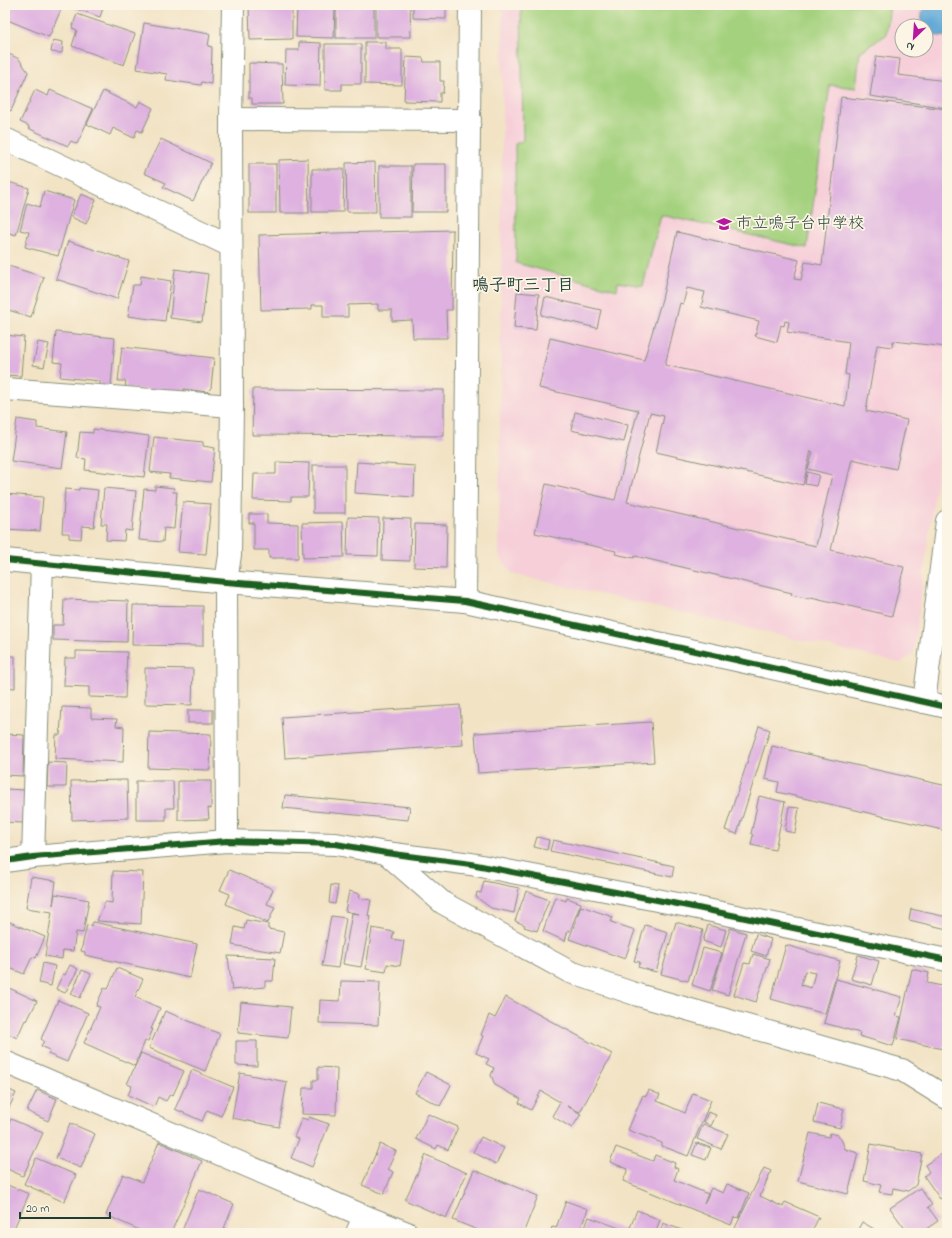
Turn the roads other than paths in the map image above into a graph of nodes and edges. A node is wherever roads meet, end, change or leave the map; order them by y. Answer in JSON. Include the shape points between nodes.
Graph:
{"nodes":[{"id":1,"x":233,"y":5,"type":"edge"},
{"id":2,"x":470,"y":5,"type":"edge"},
{"id":3,"x":231,"y":119,"type":"junction"},
{"id":4,"x":470,"y":120,"type":"junction"},
{"id":5,"x":5,"y":139,"type":"edge"},
{"id":6,"x":231,"y":246,"type":"junction"},
{"id":7,"x":5,"y":389,"type":"edge"},
{"id":8,"x":232,"y":406,"type":"junction"},
{"id":9,"x":947,"y":521,"type":"edge"},
{"id":10,"x":5,"y":560,"type":"edge"},
{"id":11,"x":42,"y":563,"type":"junction"},
{"id":12,"x":226,"y":582,"type":"junction"},
{"id":13,"x":465,"y":601,"type":"junction"},
{"id":14,"x":924,"y":702,"type":"junction"},
{"id":15,"x":947,"y":707,"type":"edge"},
{"id":16,"x":227,"y":841,"type":"junction"},
{"id":17,"x":386,"y":853,"type":"junction"},
{"id":18,"x":33,"y":857,"type":"junction"},
{"id":19,"x":5,"y":861,"type":"edge"},
{"id":20,"x":947,"y":960,"type":"edge"},
{"id":21,"x":5,"y":1062,"type":"edge"},
{"id":22,"x":947,"y":1098,"type":"edge"},
{"id":23,"x":360,"y":1224,"type":"edge"},
{"id":24,"x":407,"y":1233,"type":"edge"}],
"edges":[{"from":1,"to":3,"type":"street"},
{"from":2,"to":4,"type":"street"},
{"from":3,"to":4,"type":"street"},
{"from":3,"to":6,"type":"street"},
{"from":4,"to":13,"type":"street"},
{"from":5,"to":6,"type":"street"},
{"from":6,"to":8,"type":"street"},
{"from":7,"to":8,"type":"street"},
{"from":8,"to":12,"type":"street","via":[[230,555]]},
{"from":9,"to":14,"type":"street"},
{"from":10,"to":11,"type":"street"},
{"from":11,"to":12,"type":"street"},
{"from":11,"to":18,"type":"street"},
{"from":12,"to":13,"type":"street"},
{"from":12,"to":16,"type":"street"},
{"from":13,"to":14,"type":"street"},
{"from":14,"to":15,"type":"street"},
{"from":16,"to":17,"type":"street","via":[[336,844]]},
{"from":16,"to":18,"type":"street"},
{"from":17,"to":20,"type":"street","via":[[471,864]]},
{"from":17,"to":22,"type":"street","via":[[443,903],[570,972],[638,995],[902,1070]]},
{"from":18,"to":19,"type":"street"},
{"from":21,"to":23,"type":"street"},
{"from":23,"to":24,"type":"street"}]}
